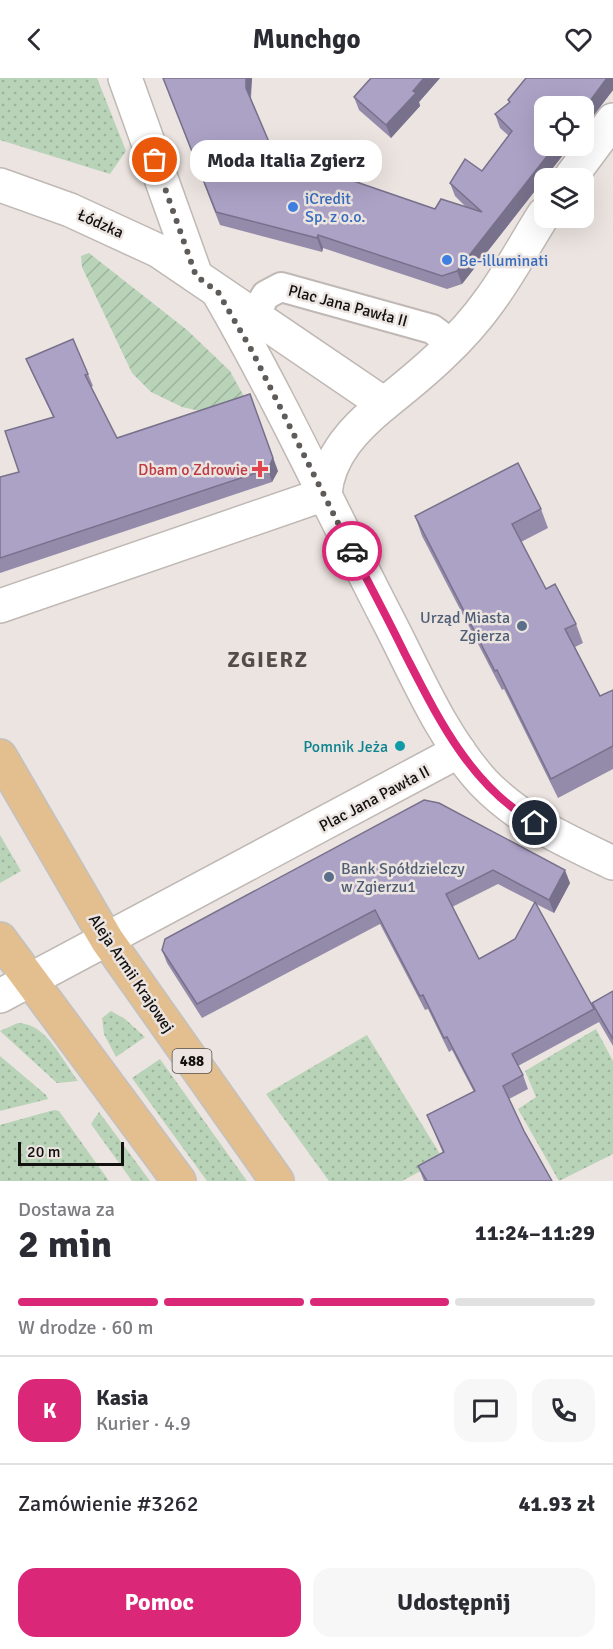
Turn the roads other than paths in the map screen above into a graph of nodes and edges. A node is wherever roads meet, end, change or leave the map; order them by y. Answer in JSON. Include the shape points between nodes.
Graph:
{"nodes":[{"id":1,"x":125,"y":78,"type":"edge"},
{"id":2,"x":613,"y":120,"type":"edge"},
{"id":3,"x":577,"y":168,"type":"edge"},
{"id":4,"x":0,"y":185,"type":"edge"},
{"id":5,"x":535,"y":228,"type":"edge"},
{"id":6,"x":207,"y":284,"type":"junction"},
{"id":7,"x":253,"y":316,"type":"junction"},
{"id":8,"x":452,"y":344,"type":"junction"},
{"id":9,"x":384,"y":404,"type":"junction"},
{"id":10,"x":325,"y":494,"type":"junction"},
{"id":11,"x":0,"y":606,"type":"edge"},
{"id":12,"x":459,"y":751,"type":"junction"},
{"id":13,"x":0,"y":756,"type":"edge"},
{"id":14,"x":613,"y":863,"type":"edge"},
{"id":15,"x":0,"y":939,"type":"edge"},
{"id":16,"x":107,"y":940,"type":"junction"},
{"id":17,"x":31,"y":979,"type":"junction"},
{"id":18,"x":0,"y":996,"type":"edge"},
{"id":19,"x":178,"y":1181,"type":"edge"},
{"id":20,"x":277,"y":1181,"type":"edge"}],
"edges":[{"from":1,"to":6,"type":"street"},
{"from":2,"to":3,"type":"street"},
{"from":4,"to":6,"type":"street","name":"Łódzka","via":[[120,230]]},
{"from":5,"to":8,"type":"street","via":[[489,301]]},
{"from":6,"to":7,"type":"street"},
{"from":6,"to":10,"type":"street","via":[[294,432]]},
{"from":7,"to":8,"type":"street","name":"Plac Jana Pawła II","via":[[266,294],[281,287],[432,329]]},
{"from":7,"to":9,"type":"street"},
{"from":8,"to":9,"type":"street"},
{"from":9,"to":10,"type":"street","via":[[357,426],[344,443]]},
{"from":10,"to":11,"type":"street"},
{"from":10,"to":12,"type":"street","via":[[412,668]]},
{"from":12,"to":14,"type":"street","via":[[484,783],[523,817]]},
{"from":12,"to":16,"type":"street","name":"Plac Jana Pawła II"},
{"from":13,"to":16,"type":"main road","name":"Aleja Armii Krajowej","number":"488"},
{"from":15,"to":17,"type":"main road"},
{"from":16,"to":17,"type":"street","name":"Plac Jana Pawła II"},
{"from":16,"to":20,"type":"main road","name":"Aleja Armii Krajowej","number":"488"},
{"from":17,"to":18,"type":"street","name":"Plac Jana Pawła II"},
{"from":17,"to":19,"type":"main road"}]}
